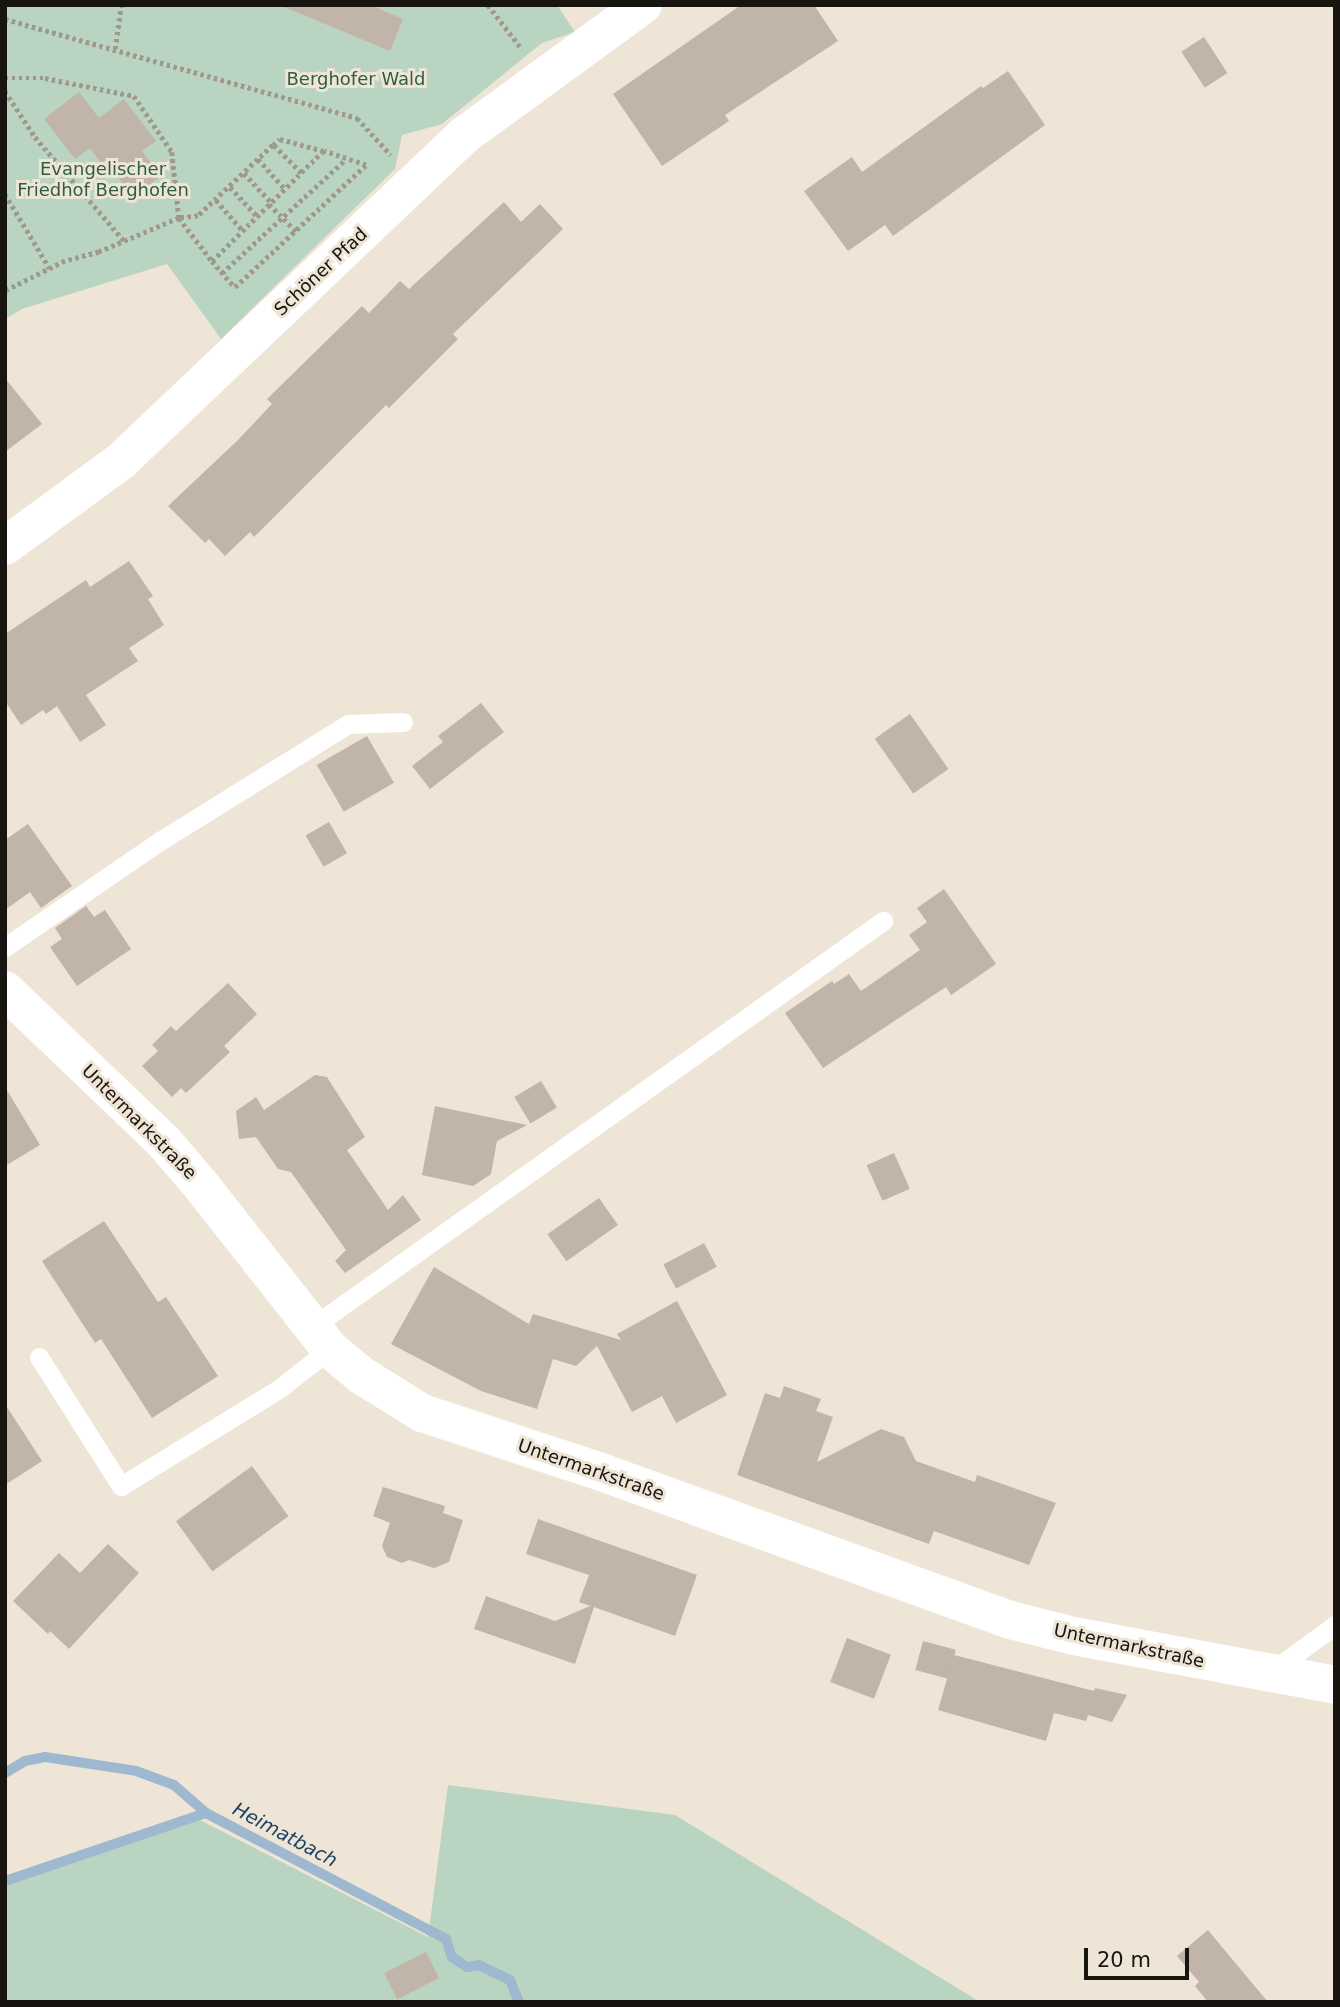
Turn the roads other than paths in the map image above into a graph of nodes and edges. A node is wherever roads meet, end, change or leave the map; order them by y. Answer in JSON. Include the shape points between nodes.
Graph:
{"nodes":[{"id":1,"x":643,"y":5,"type":"edge"},
{"id":2,"x":5,"y":546,"type":"edge"},
{"id":3,"x":403,"y":722,"type":"dead end"},
{"id":4,"x":883,"y":921,"type":"dead end"},
{"id":5,"x":5,"y":947,"type":"edge"},
{"id":6,"x":5,"y":990,"type":"edge"},
{"id":7,"x":321,"y":1338,"type":"junction"},
{"id":8,"x":39,"y":1357,"type":"dead end"},
{"id":9,"x":1335,"y":1625,"type":"edge"},
{"id":10,"x":1268,"y":1674,"type":"junction"},
{"id":11,"x":1335,"y":1685,"type":"edge"}],
"edges":[{"from":1,"to":2,"type":"street","name":"Schöner Pfad","via":[[466,134],[121,461]]},
{"from":3,"to":5,"type":"lane","via":[[348,724],[160,841]]},
{"from":4,"to":7,"type":"lane"},
{"from":6,"to":7,"type":"street","name":"Untermarkstraße","via":[[163,1141]]},
{"from":7,"to":8,"type":"lane","via":[[280,1388],[121,1486]]},
{"from":7,"to":10,"type":"street","name":"Untermarkstraße","via":[[361,1375],[422,1413],[604,1472],[1012,1620]]},
{"from":9,"to":10,"type":"lane"},
{"from":10,"to":11,"type":"street","name":"Untermarkstraße"}]}
